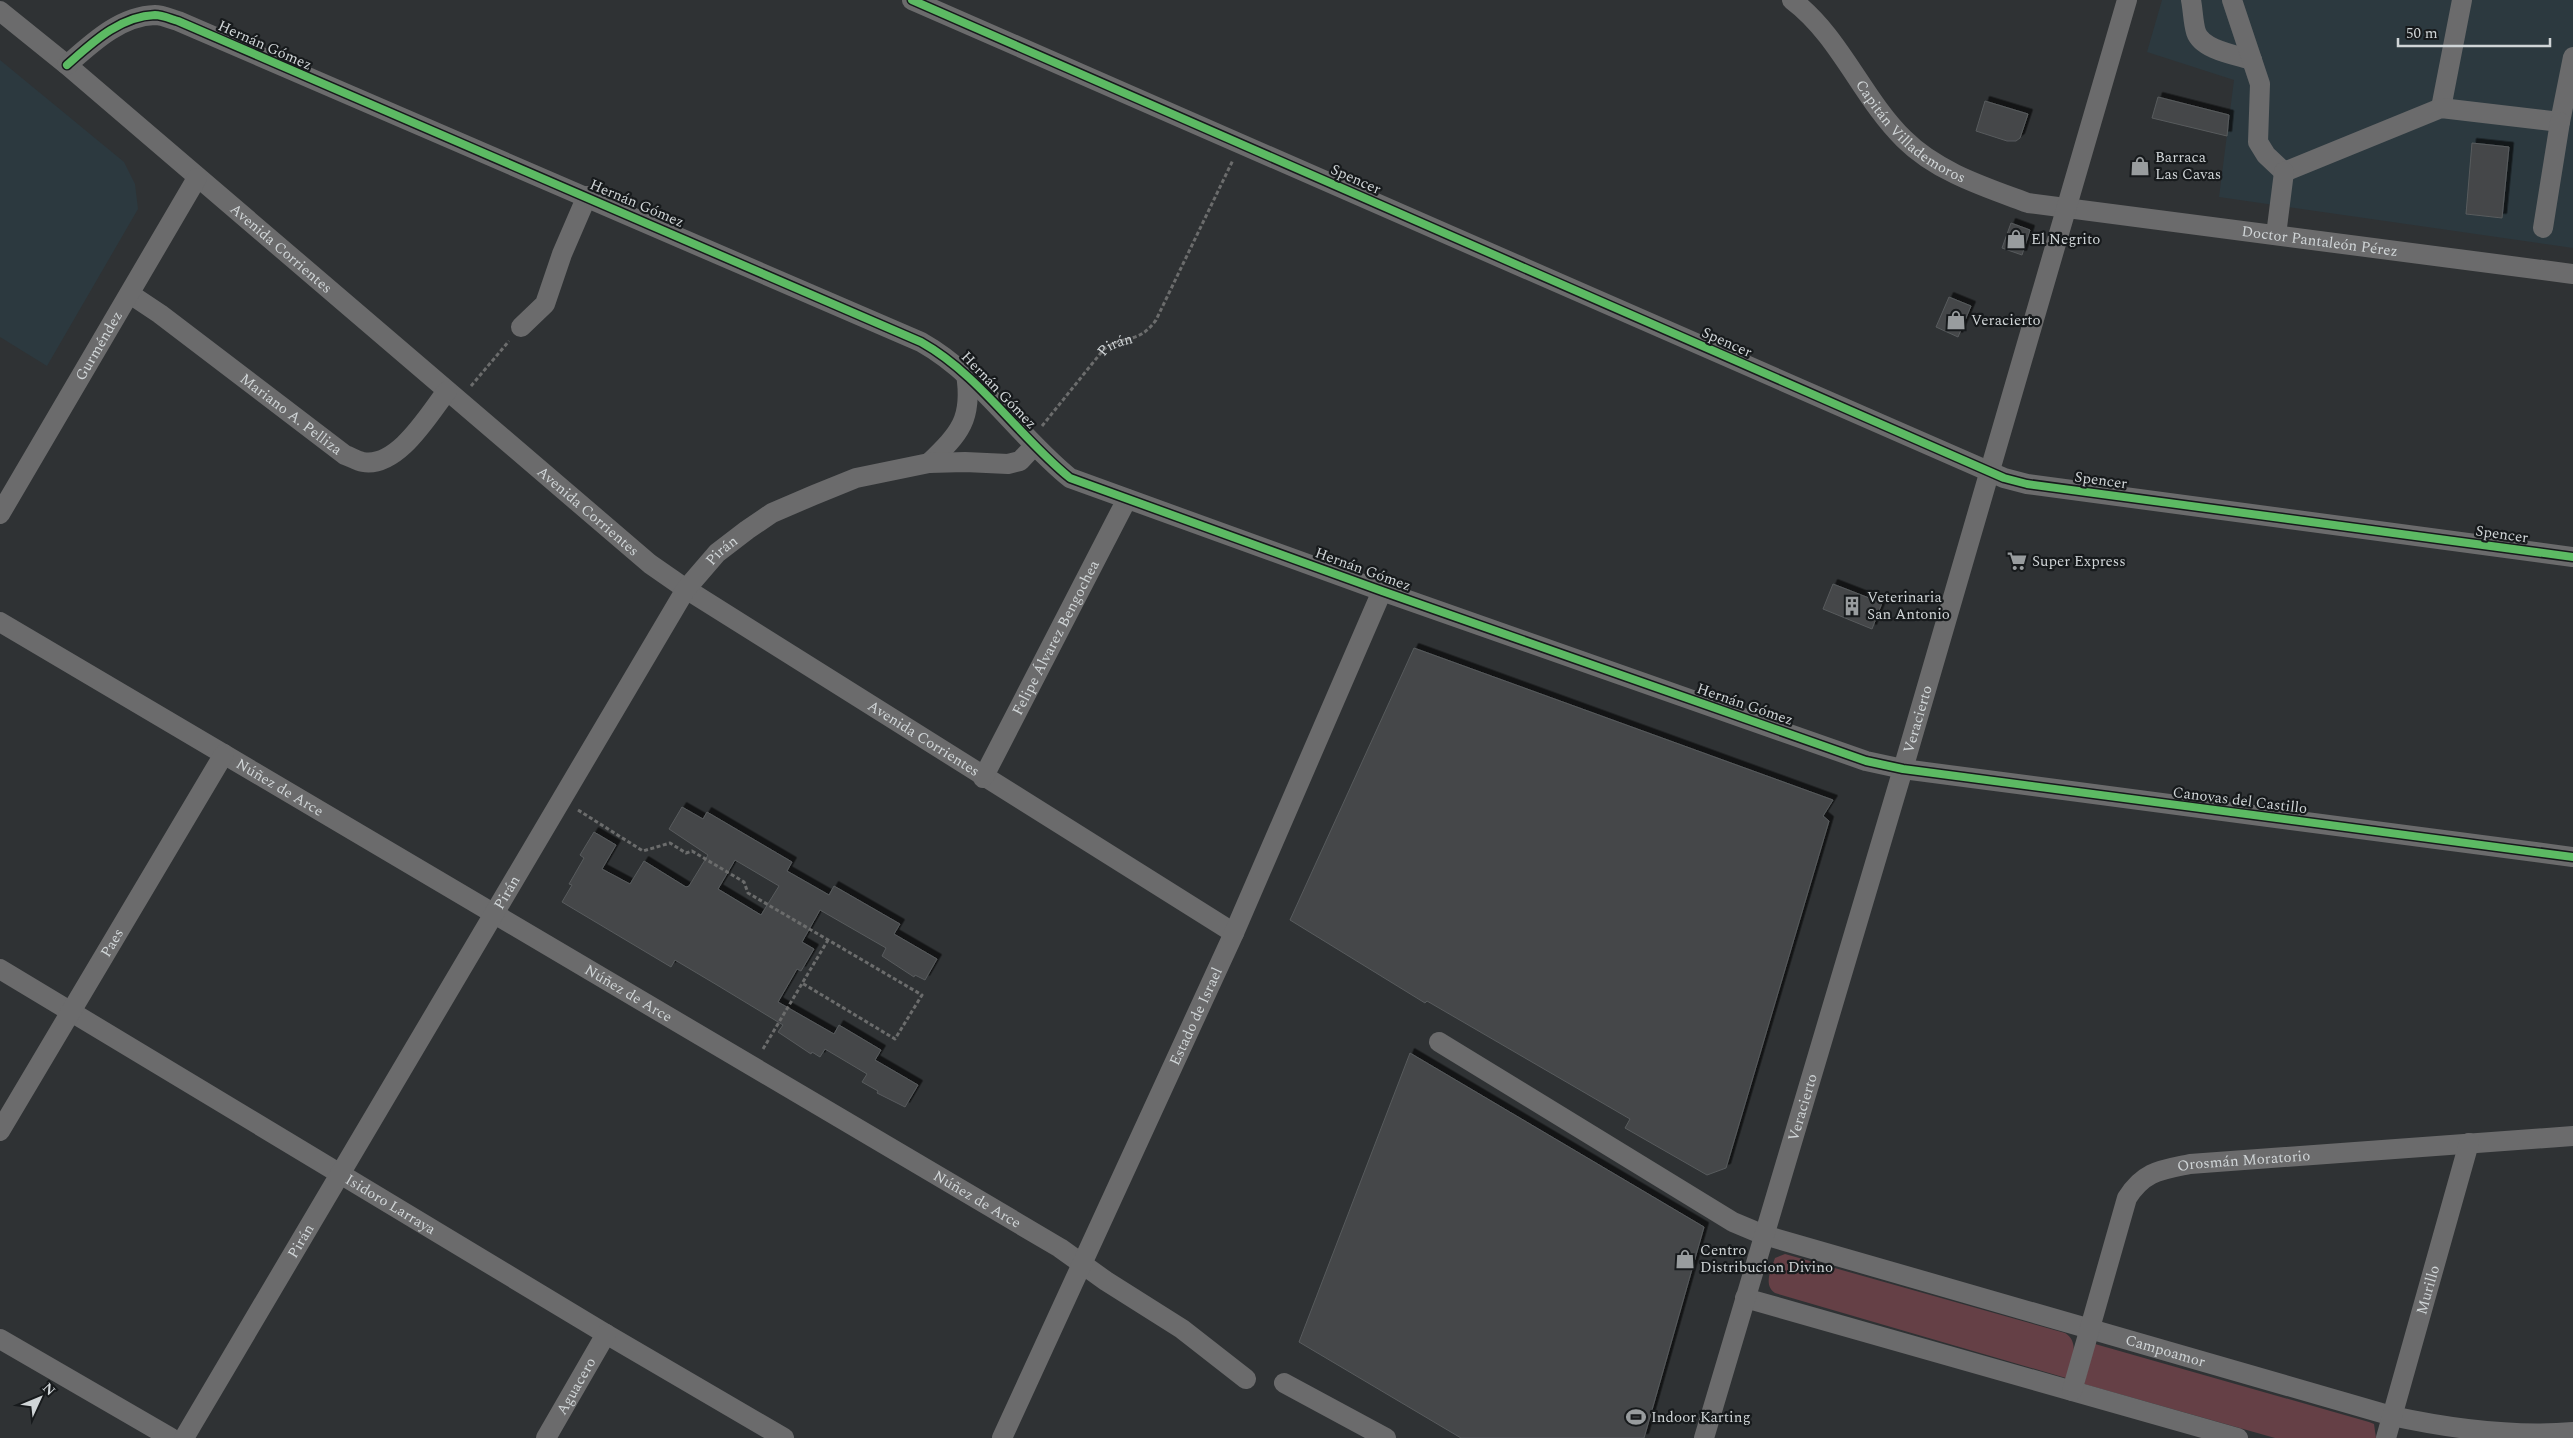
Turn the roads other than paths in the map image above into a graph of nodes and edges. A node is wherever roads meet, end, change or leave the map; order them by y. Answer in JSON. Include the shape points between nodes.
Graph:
{"nodes":[{"id":1,"x":912,"y":0,"type":"edge"},
{"id":2,"x":1792,"y":0,"type":"edge"},
{"id":3,"x":2127,"y":0,"type":"edge"},
{"id":4,"x":2191,"y":0,"type":"edge"},
{"id":5,"x":2232,"y":0,"type":"edge"},
{"id":6,"x":2462,"y":0,"type":"edge"},
{"id":7,"x":0,"y":11,"type":"edge"},
{"id":8,"x":2573,"y":57,"type":"edge"},
{"id":9,"x":2252,"y":60,"type":"junction"},
{"id":10,"x":67,"y":65,"type":"junction"},
{"id":11,"x":2441,"y":108,"type":"junction"},
{"id":12,"x":2560,"y":122,"type":"junction"},
{"id":13,"x":2284,"y":172,"type":"junction"},
{"id":14,"x":197,"y":178,"type":"junction"},
{"id":15,"x":586,"y":196,"type":"junction"},
{"id":16,"x":2066,"y":207,"type":"junction"},
{"id":17,"x":2543,"y":228,"type":"dead end"},
{"id":18,"x":2276,"y":235,"type":"junction"},
{"id":19,"x":2573,"y":274,"type":"edge"},
{"id":20,"x":130,"y":294,"type":"junction"},
{"id":21,"x":521,"y":327,"type":"road end"},
{"id":22,"x":966,"y":374,"type":"junction"},
{"id":23,"x":453,"y":396,"type":"junction"},
{"id":24,"x":1034,"y":446,"type":"junction"},
{"id":25,"x":929,"y":463,"type":"junction"},
{"id":26,"x":1990,"y":472,"type":"junction"},
{"id":27,"x":1127,"y":499,"type":"junction"},
{"id":28,"x":0,"y":514,"type":"edge"},
{"id":29,"x":2573,"y":557,"type":"edge"},
{"id":30,"x":686,"y":589,"type":"junction"},
{"id":31,"x":1382,"y":591,"type":"junction"},
{"id":32,"x":0,"y":622,"type":"edge"},
{"id":33,"x":224,"y":754,"type":"junction"},
{"id":34,"x":1903,"y":769,"type":"junction"},
{"id":35,"x":983,"y":778,"type":"junction"},
{"id":36,"x":2573,"y":857,"type":"edge"},
{"id":37,"x":494,"y":912,"type":"junction"},
{"id":38,"x":1234,"y":933,"type":"junction"},
{"id":39,"x":0,"y":969,"type":"edge"},
{"id":40,"x":71,"y":1011,"type":"junction"},
{"id":41,"x":1439,"y":1042,"type":"dead end"},
{"id":42,"x":0,"y":1131,"type":"edge"},
{"id":43,"x":2573,"y":1136,"type":"edge"},
{"id":44,"x":2469,"y":1143,"type":"junction"},
{"id":45,"x":340,"y":1174,"type":"junction"},
{"id":46,"x":1764,"y":1235,"type":"junction"},
{"id":47,"x":1081,"y":1262,"type":"junction"},
{"id":48,"x":1746,"y":1298,"type":"junction"},
{"id":49,"x":2088,"y":1329,"type":"junction"},
{"id":50,"x":606,"y":1334,"type":"junction"},
{"id":51,"x":0,"y":1339,"type":"edge"},
{"id":52,"x":1246,"y":1379,"type":"dead end"},
{"id":53,"x":1284,"y":1383,"type":"dead end"},
{"id":54,"x":2072,"y":1391,"type":"junction"},
{"id":55,"x":2392,"y":1416,"type":"junction"},
{"id":56,"x":2573,"y":1432,"type":"edge"},
{"id":57,"x":1376,"y":1435,"type":"edge"},
{"id":58,"x":171,"y":1438,"type":"edge"},
{"id":59,"x":184,"y":1438,"type":"edge"},
{"id":60,"x":546,"y":1438,"type":"edge"},
{"id":61,"x":784,"y":1438,"type":"edge"},
{"id":62,"x":1002,"y":1438,"type":"edge"},
{"id":63,"x":1704,"y":1438,"type":"edge"},
{"id":64,"x":2238,"y":1438,"type":"edge"},
{"id":65,"x":2386,"y":1438,"type":"edge"}],
"edges":[{"from":1,"to":26,"type":"street","name":"Spencer"},
{"from":2,"to":16,"type":"street","name":"Capitán Villademoros","via":[[1826,36],[1886,119],[1925,157],[1988,188],[2028,203]]},
{"from":3,"to":16,"type":"street","name":"Veracierto"},
{"from":4,"to":9,"type":"street","via":[[2196,33],[2201,40]]},
{"from":5,"to":9,"type":"street"},
{"from":6,"to":11,"type":"street"},
{"from":7,"to":10,"type":"street","name":"Avenida Corrientes"},
{"from":8,"to":12,"type":"street"},
{"from":9,"to":13,"type":"street","via":[[2260,84],[2258,142]]},
{"from":10,"to":14,"type":"street","name":"Avenida Corrientes"},
{"from":10,"to":15,"type":"street","name":"Hernán Gómez","via":[[122,23],[157,15],[178,21]]},
{"from":11,"to":12,"type":"street"},
{"from":11,"to":13,"type":"street"},
{"from":12,"to":17,"type":"street"},
{"from":13,"to":18,"type":"street"},
{"from":14,"to":20,"type":"street","name":"Gurméndez"},
{"from":14,"to":23,"type":"street","name":"Avenida Corrientes"},
{"from":15,"to":21,"type":"street","via":[[545,304]]},
{"from":15,"to":22,"type":"street","name":"Hernán Gómez","via":[[921,342],[946,356]]},
{"from":16,"to":18,"type":"street","name":"Doctor Pantaleón Pérez"},
{"from":16,"to":26,"type":"street","name":"Veracierto"},
{"from":18,"to":19,"type":"street","name":"Doctor Pantaleón Pérez"},
{"from":20,"to":23,"type":"street","name":"Mariano A. Pelliza","via":[[345,455],[365,462],[384,459],[399,450]]},
{"from":20,"to":28,"type":"street","name":"Gurméndez"},
{"from":22,"to":24,"type":"street","name":"Hernán Gómez"},
{"from":22,"to":25,"type":"street","name":"Hernán Gómez","via":[[969,390],[965,421],[956,436]]},
{"from":23,"to":30,"type":"street","name":"Avenida Corrientes","via":[[650,564]]},
{"from":24,"to":25,"type":"street","name":"Pirán","via":[[1020,462],[1008,464]]},
{"from":24,"to":27,"type":"street","name":"Hernán Gómez","via":[[1070,478]]},
{"from":25,"to":30,"type":"street","name":"Pirán","via":[[856,478],[772,513],[717,553]]},
{"from":26,"to":29,"type":"street","name":"Spencer","via":[[2027,484]]},
{"from":26,"to":34,"type":"street","name":"Veracierto"},
{"from":27,"to":31,"type":"street","name":"Hernán Gómez"},
{"from":27,"to":35,"type":"street","name":"Felipe Álvarez Bengochea"},
{"from":30,"to":35,"type":"street","name":"Avenida Corrientes"},
{"from":30,"to":37,"type":"street","name":"Pirán"},
{"from":31,"to":34,"type":"street","name":"Hernán Gómez","via":[[1866,761]]},
{"from":31,"to":38,"type":"street","name":"Estado de Israel"},
{"from":32,"to":33,"type":"street","name":"Núñez de Arce"},
{"from":33,"to":37,"type":"street","name":"Núñez de Arce"},
{"from":33,"to":40,"type":"street","name":"Paes"},
{"from":34,"to":36,"type":"street","name":"Canovas del Castillo"},
{"from":34,"to":46,"type":"street","name":"Veracierto"},
{"from":35,"to":38,"type":"street","name":"Avenida Corrientes"},
{"from":37,"to":45,"type":"street","name":"Pirán"},
{"from":37,"to":47,"type":"street","name":"Núñez de Arce"},
{"from":38,"to":47,"type":"street","name":"Estado de Israel"},
{"from":39,"to":40,"type":"street","name":"Isidoro Larraya"},
{"from":40,"to":42,"type":"street","name":"Paes"},
{"from":40,"to":45,"type":"street","name":"Isidoro Larraya"},
{"from":41,"to":46,"type":"street","name":"Campoamor","via":[[1733,1222]]},
{"from":43,"to":44,"type":"street","name":"Orosmán Moratorio"},
{"from":44,"to":49,"type":"street","name":"Orosmán Moratorio","via":[[2190,1164],[2152,1173],[2135,1186],[2127,1198]]},
{"from":44,"to":55,"type":"street","name":"Murillo"},
{"from":45,"to":50,"type":"street","name":"Isidoro Larraya"},
{"from":45,"to":59,"type":"street","name":"Pirán"},
{"from":46,"to":48,"type":"street","name":"Veracierto"},
{"from":46,"to":49,"type":"street","name":"Campoamor"},
{"from":47,"to":52,"type":"street","name":"Núñez de Arce","via":[[1182,1329]]},
{"from":47,"to":62,"type":"street","name":"Estado de Israel"},
{"from":48,"to":54,"type":"street"},
{"from":48,"to":63,"type":"street","name":"Veracierto"},
{"from":49,"to":54,"type":"street","name":"Orosmán Moratorio"},
{"from":49,"to":55,"type":"street","name":"Campoamor"},
{"from":50,"to":60,"type":"street","name":"Aguacero"},
{"from":50,"to":61,"type":"street","name":"Isidoro Larraya"},
{"from":51,"to":58,"type":"street"},
{"from":53,"to":57,"type":"street"},
{"from":54,"to":64,"type":"street"},
{"from":55,"to":56,"type":"street","name":"Campoamor","via":[[2432,1425],[2495,1432]]},
{"from":55,"to":65,"type":"street","name":"Murillo"}]}
